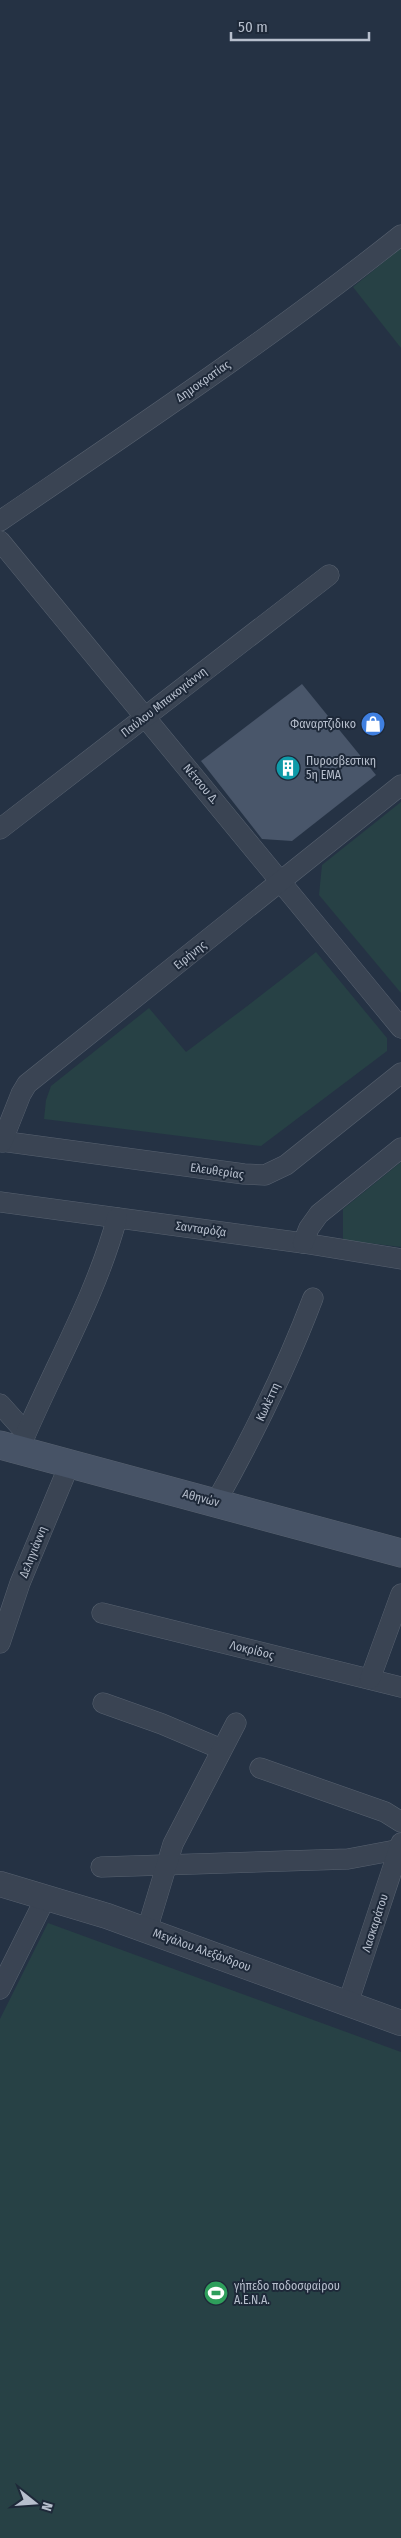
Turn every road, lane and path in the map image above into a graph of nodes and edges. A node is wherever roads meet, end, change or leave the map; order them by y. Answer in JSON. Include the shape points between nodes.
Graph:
{"nodes":[{"id":1,"x":401,"y":235,"type":"edge"},
{"id":2,"x":0,"y":521,"type":"edge"},
{"id":3,"x":0,"y":541,"type":"edge"},
{"id":4,"x":329,"y":575,"type":"dead end"},
{"id":5,"x":145,"y":716,"type":"junction"},
{"id":6,"x":401,"y":785,"type":"edge"},
{"id":7,"x":0,"y":829,"type":"edge"},
{"id":8,"x":282,"y":882,"type":"junction"},
{"id":9,"x":401,"y":1028,"type":"edge"},
{"id":10,"x":401,"y":1073,"type":"edge"},
{"id":11,"x":1,"y":1141,"type":"edge"},
{"id":12,"x":401,"y":1148,"type":"edge"},
{"id":13,"x":0,"y":1202,"type":"edge"},
{"id":14,"x":117,"y":1218,"type":"junction"},
{"id":15,"x":303,"y":1243,"type":"junction"},
{"id":16,"x":401,"y":1259,"type":"edge"},
{"id":17,"x":312,"y":1298,"type":"dead end"},
{"id":18,"x":0,"y":1404,"type":"edge"},
{"id":19,"x":15,"y":1443,"type":"edge"},
{"id":20,"x":70,"y":1463,"type":"junction"},
{"id":21,"x":216,"y":1502,"type":"junction"},
{"id":22,"x":401,"y":1553,"type":"edge"},
{"id":23,"x":401,"y":1594,"type":"edge"},
{"id":24,"x":102,"y":1613,"type":"dead end"},
{"id":25,"x":0,"y":1643,"type":"edge"},
{"id":26,"x":370,"y":1679,"type":"junction"},
{"id":27,"x":401,"y":1687,"type":"edge"},
{"id":28,"x":103,"y":1703,"type":"dead end"},
{"id":29,"x":236,"y":1723,"type":"dead end"},
{"id":30,"x":221,"y":1749,"type":"junction"},
{"id":31,"x":260,"y":1768,"type":"dead end"},
{"id":32,"x":401,"y":1822,"type":"edge"},
{"id":33,"x":400,"y":1847,"type":"edge"},
{"id":34,"x":165,"y":1866,"type":"junction"},
{"id":35,"x":101,"y":1867,"type":"dead end"},
{"id":36,"x":0,"y":1884,"type":"edge"},
{"id":37,"x":44,"y":1896,"type":"junction"},
{"id":38,"x":146,"y":1930,"type":"junction"},
{"id":39,"x":0,"y":1989,"type":"edge"},
{"id":40,"x":348,"y":2003,"type":"junction"},
{"id":41,"x":401,"y":2022,"type":"edge"}],
"edges":[{"from":1,"to":2,"type":"street","name":"Δημοκρατίας","via":[[203,382]]},
{"from":3,"to":5,"type":"street","name":"Νέτσου Δ."},
{"from":4,"to":5,"type":"street","name":"Παύλου Μπακογιάννη"},
{"from":5,"to":7,"type":"street","name":"Παύλου Μπακογιάννη"},
{"from":5,"to":8,"type":"street","name":"Νέτσου Δ."},
{"from":6,"to":8,"type":"street","name":"Ειρήνης"},
{"from":8,"to":9,"type":"street","name":"Νέτσου Δ."},
{"from":8,"to":11,"type":"street","name":"Ειρήνης","via":[[27,1084]]},
{"from":10,"to":11,"type":"street","name":"Ελευθερίας","via":[[286,1165],[265,1174],[244,1174]]},
{"from":12,"to":15,"type":"street","via":[[319,1214]]},
{"from":13,"to":14,"type":"street","name":"Σανταρόζα"},
{"from":14,"to":15,"type":"street","name":"Σανταρόζα"},
{"from":14,"to":19,"type":"street","via":[[109,1248],[61,1360]]},
{"from":15,"to":16,"type":"street","name":"Σανταρόζα"},
{"from":17,"to":21,"type":"street","name":"Κωλέττη","via":[[267,1406]]},
{"from":18,"to":19,"type":"street"},
{"from":19,"to":20,"type":"main road","name":"Αθηνών"},
{"from":20,"to":21,"type":"main road","name":"Αθηνών"},
{"from":20,"to":25,"type":"street","name":"Δεληγιάννη","via":[[20,1583]]},
{"from":21,"to":22,"type":"main road","name":"Αθηνών"},
{"from":23,"to":26,"type":"street"},
{"from":24,"to":26,"type":"street","name":"Λοκρίδος"},
{"from":26,"to":27,"type":"street","name":"Λοκρίδος"},
{"from":28,"to":30,"type":"street"},
{"from":29,"to":30,"type":"street"},
{"from":30,"to":34,"type":"street"},
{"from":31,"to":32,"type":"street","via":[[385,1812]]},
{"from":33,"to":34,"type":"street","via":[[348,1859]]},
{"from":33,"to":40,"type":"street","name":"Λασκαράτου"},
{"from":34,"to":35,"type":"street"},
{"from":34,"to":38,"type":"street"},
{"from":36,"to":37,"type":"street","name":"Μεγάλου Αλεξάνδρου"},
{"from":37,"to":38,"type":"street","name":"Μεγάλου Αλεξάνδρου"},
{"from":37,"to":39,"type":"street"},
{"from":38,"to":40,"type":"street","name":"Μεγάλου Αλεξάνδρου"},
{"from":40,"to":41,"type":"street","name":"Μεγάλου Αλεξάνδρου"}]}
